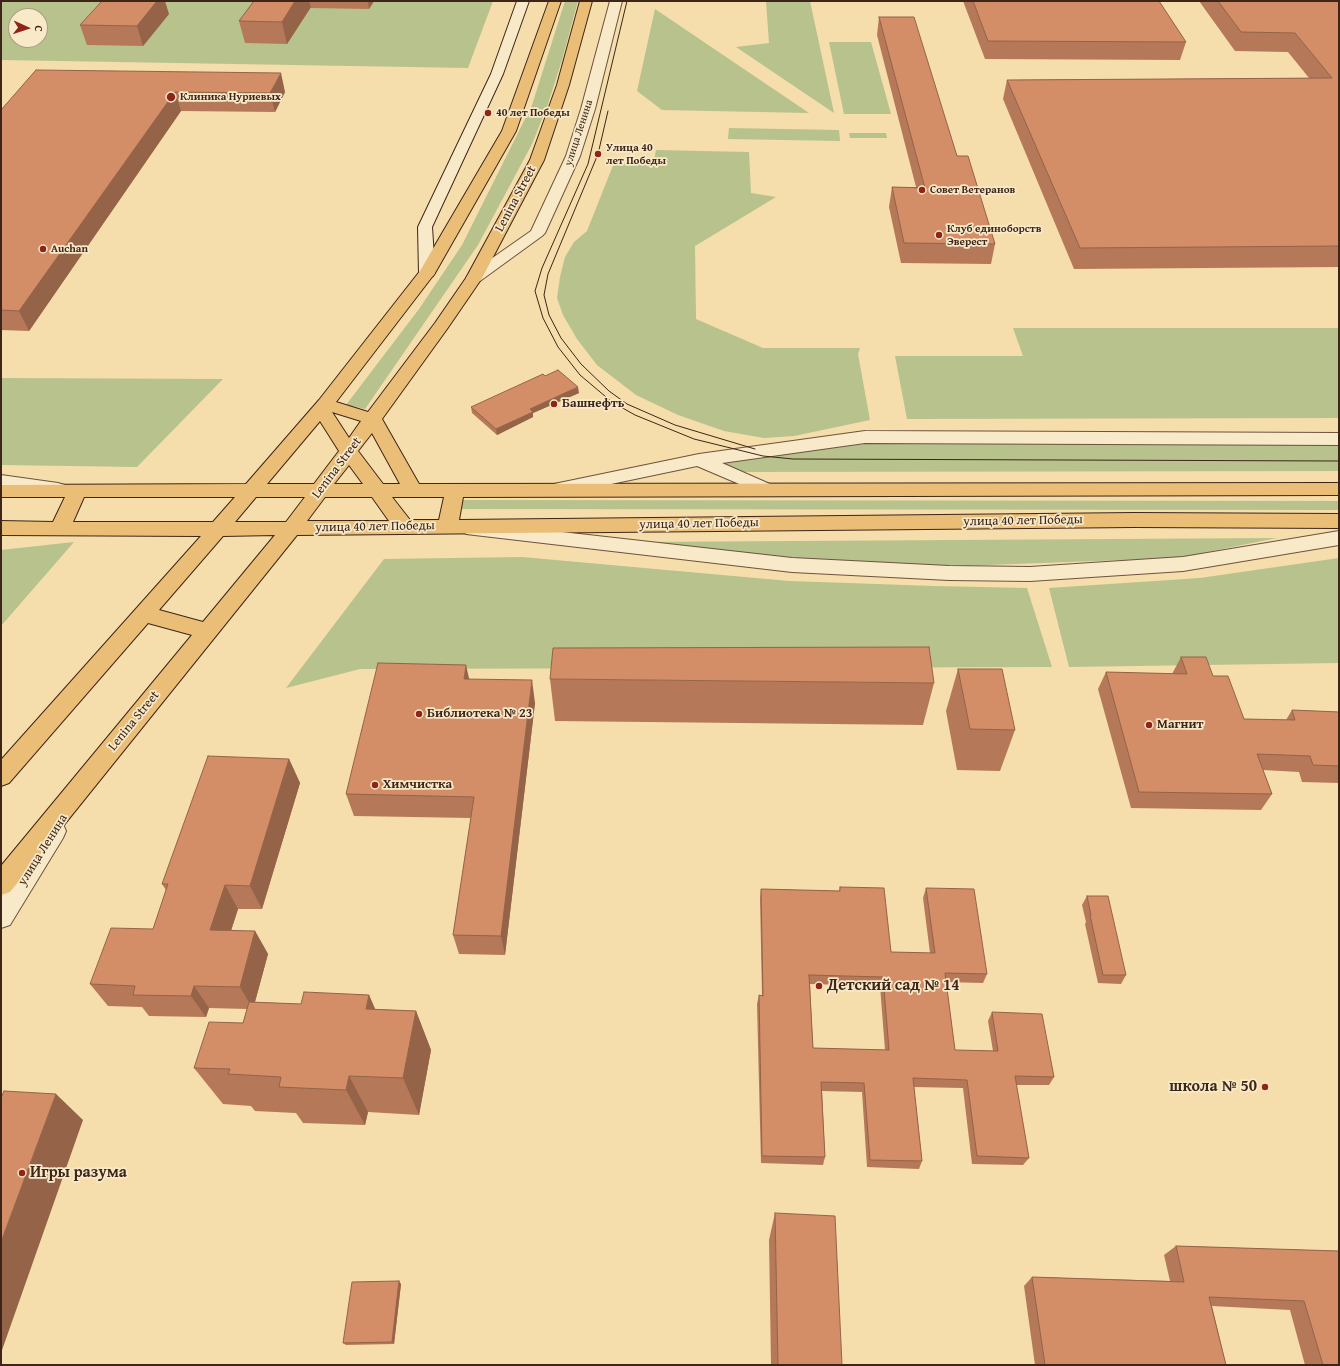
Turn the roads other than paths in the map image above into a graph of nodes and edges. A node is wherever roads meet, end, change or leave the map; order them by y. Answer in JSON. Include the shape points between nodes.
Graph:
{"nodes":[{"id":1,"x":523,"y":1,"type":"edge"},
{"id":2,"x":555,"y":1,"type":"edge"},
{"id":3,"x":586,"y":1,"type":"edge"},
{"id":4,"x":616,"y":1,"type":"edge"},
{"id":5,"x":426,"y":273,"type":"junction"},
{"id":6,"x":474,"y":278,"type":"junction"},
{"id":7,"x":323,"y":406,"type":"junction"},
{"id":8,"x":373,"y":418,"type":"junction"},
{"id":9,"x":1339,"y":439,"type":"edge"},
{"id":10,"x":349,"y":452,"type":"junction"},
{"id":11,"x":699,"y":460,"type":"junction"},
{"id":12,"x":1,"y":482,"type":"edge"},
{"id":13,"x":1339,"y":489,"type":"edge"},
{"id":14,"x":251,"y":490,"type":"junction"},
{"id":15,"x":320,"y":490,"type":"junction"},
{"id":16,"x":376,"y":490,"type":"junction"},
{"id":17,"x":412,"y":490,"type":"junction"},
{"id":18,"x":455,"y":490,"type":"junction"},
{"id":19,"x":553,"y":490,"type":"junction"},
{"id":20,"x":764,"y":490,"type":"junction"},
{"id":21,"x":1,"y":491,"type":"edge"},
{"id":22,"x":77,"y":491,"type":"junction"},
{"id":23,"x":1339,"y":521,"type":"edge"},
{"id":24,"x":448,"y":526,"type":"junction"},
{"id":25,"x":404,"y":527,"type":"junction"},
{"id":26,"x":1,"y":528,"type":"edge"},
{"id":27,"x":60,"y":528,"type":"junction"},
{"id":28,"x":292,"y":528,"type":"junction"},
{"id":29,"x":218,"y":529,"type":"junction"},
{"id":30,"x":1,"y":535,"type":"edge"},
{"id":31,"x":1339,"y":538,"type":"edge"},
{"id":32,"x":143,"y":614,"type":"junction"},
{"id":33,"x":207,"y":631,"type":"junction"},
{"id":34,"x":40,"y":731,"type":"junction"},
{"id":35,"x":1,"y":761,"type":"edge"},
{"id":36,"x":1,"y":776,"type":"edge"},
{"id":37,"x":84,"y":782,"type":"junction"},
{"id":38,"x":1,"y":884,"type":"edge"},
{"id":39,"x":1,"y":917,"type":"edge"}],
"edges":[{"from":1,"to":5,"type":"street","via":[[497,74],[425,227]]},
{"from":2,"to":5,"type":"main road","via":[[509,131]]},
{"from":3,"to":6,"type":"main road","name":"Lenina Street","via":[[563,86],[537,160]]},
{"from":4,"to":6,"type":"street","name":"улица Ленина","via":[[573,156],[537,233]]},
{"from":5,"to":7,"type":"main road"},
{"from":6,"to":8,"type":"main road","name":"Lenina Street"},
{"from":7,"to":8,"type":"main road"},
{"from":7,"to":10,"type":"main road"},
{"from":7,"to":14,"type":"main road"},
{"from":8,"to":10,"type":"main road","name":"Lenina Street"},
{"from":8,"to":17,"type":"main road"},
{"from":9,"to":11,"type":"street","via":[[865,437]]},
{"from":10,"to":15,"type":"main road","name":"Lenina Street"},
{"from":10,"to":16,"type":"main road"},
{"from":11,"to":19,"type":"street"},
{"from":11,"to":20,"type":"street"},
{"from":12,"to":22,"type":"street"},
{"from":13,"to":20,"type":"main road"},
{"from":14,"to":15,"type":"main road"},
{"from":14,"to":22,"type":"main road"},
{"from":14,"to":29,"type":"main road"},
{"from":15,"to":16,"type":"main road"},
{"from":15,"to":28,"type":"main road","name":"Lenina Street"},
{"from":16,"to":17,"type":"main road"},
{"from":16,"to":25,"type":"main road"},
{"from":17,"to":18,"type":"main road"},
{"from":18,"to":19,"type":"main road"},
{"from":18,"to":24,"type":"main road"},
{"from":19,"to":20,"type":"main road"},
{"from":21,"to":22,"type":"main road"},
{"from":22,"to":27,"type":"main road"},
{"from":23,"to":24,"type":"main road","name":"улица 40 лет Победы","via":[[1134,520]]},
{"from":24,"to":25,"type":"main road","name":"улица 40 лет Победы"},
{"from":24,"to":31,"type":"street","name":"улица 40 лет Победы","via":[[792,565],[949,573],[1030,574],[1183,564]]},
{"from":25,"to":28,"type":"main road","name":"улица 40 лет Победы"},
{"from":26,"to":27,"type":"main road","name":"улица 40 лет Победы"},
{"from":27,"to":29,"type":"main road","name":"улица 40 лет Победы"},
{"from":27,"to":30,"type":"street","name":"улица 40 лет Победы"},
{"from":28,"to":29,"type":"main road","name":"улица 40 лет Победы"},
{"from":28,"to":33,"type":"main road","name":"Lenina Street"},
{"from":29,"to":32,"type":"main road"},
{"from":32,"to":33,"type":"main road"},
{"from":32,"to":34,"type":"main road"},
{"from":33,"to":37,"type":"main road","name":"Lenina Street"},
{"from":34,"to":35,"type":"street"},
{"from":34,"to":36,"type":"main road"},
{"from":37,"to":38,"type":"main road","name":"Lenina Street"},
{"from":37,"to":39,"type":"street","name":"улица Ленина"}]}
